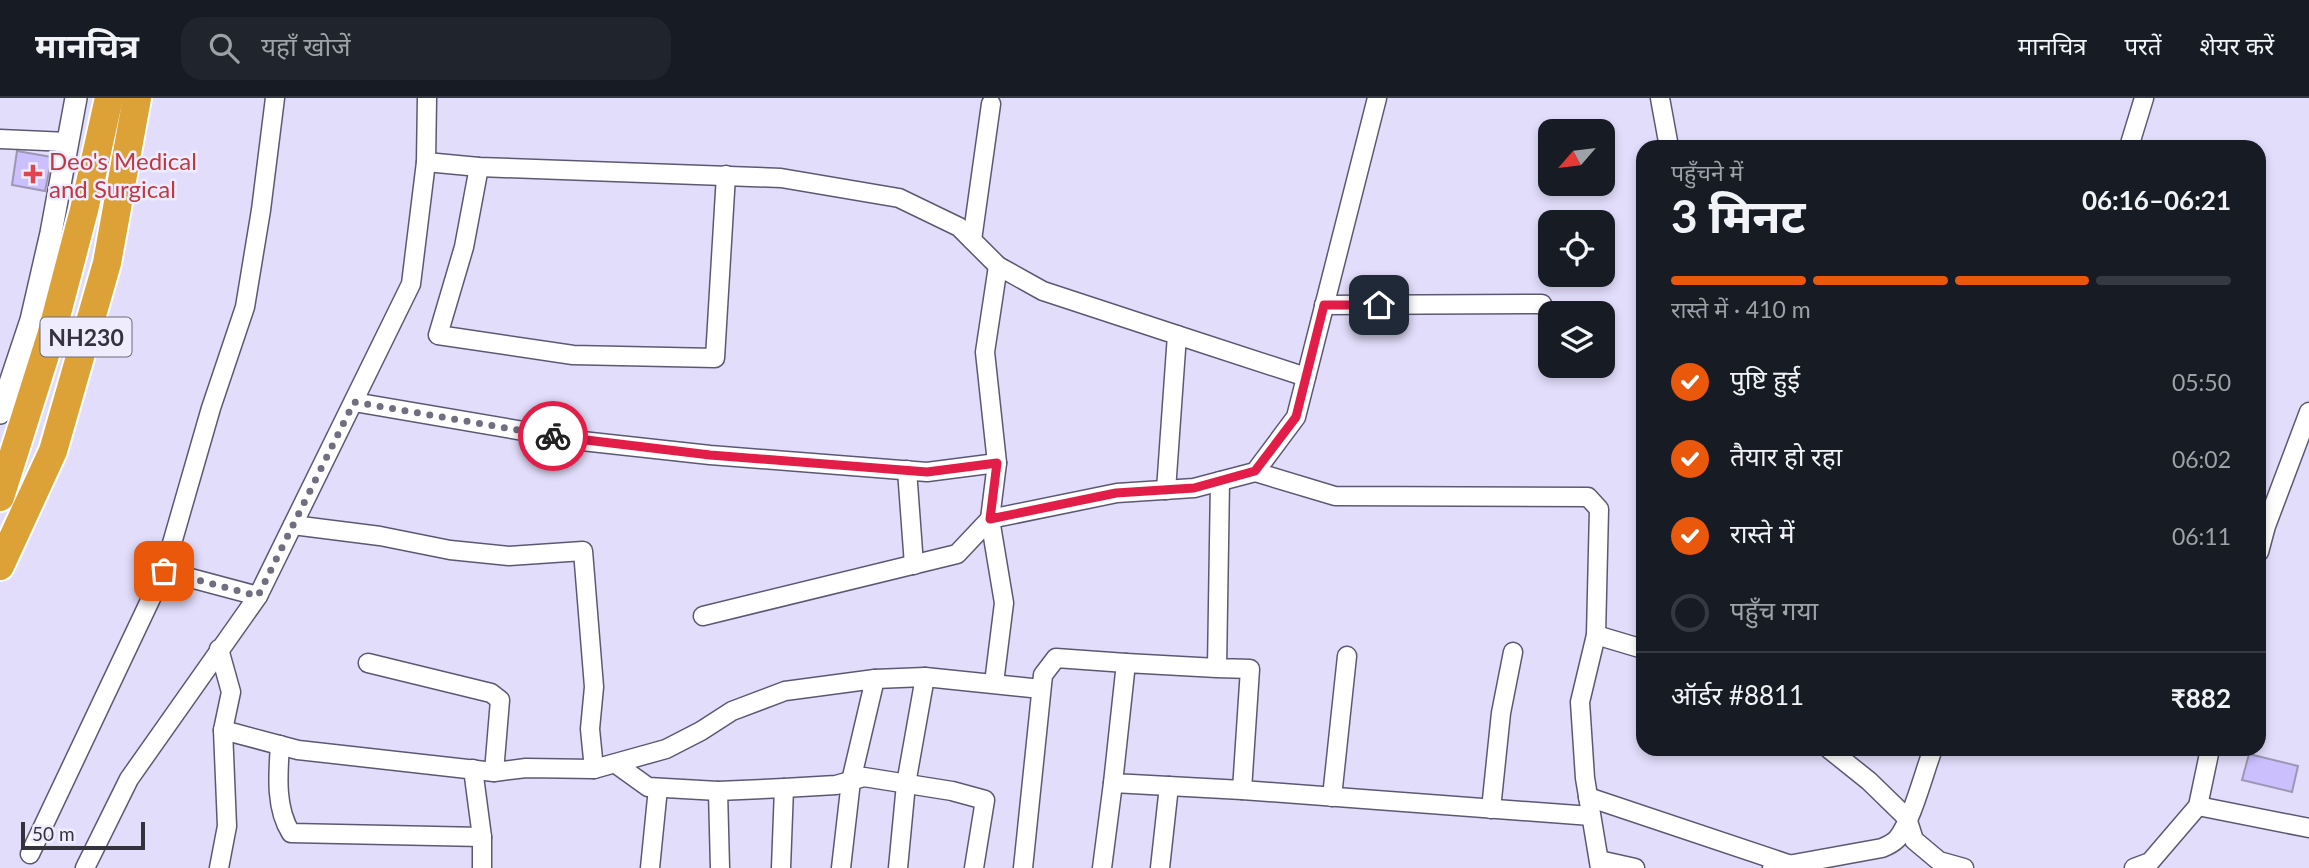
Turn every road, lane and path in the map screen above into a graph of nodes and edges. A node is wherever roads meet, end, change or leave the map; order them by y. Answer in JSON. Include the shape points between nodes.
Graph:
{"nodes":[{"id":1,"x":76,"y":98,"type":"edge"},
{"id":2,"x":109,"y":98,"type":"edge"},
{"id":3,"x":137,"y":98,"type":"edge"},
{"id":4,"x":275,"y":98,"type":"edge"},
{"id":5,"x":427,"y":98,"type":"edge"},
{"id":6,"x":1377,"y":98,"type":"edge"},
{"id":7,"x":1660,"y":98,"type":"edge"},
{"id":8,"x":2144,"y":98,"type":"edge"},
{"id":9,"x":991,"y":104,"type":"dead end"},
{"id":10,"x":0,"y":139,"type":"edge"},
{"id":11,"x":1668,"y":140,"type":"edge"},
{"id":12,"x":2131,"y":140,"type":"edge"},
{"id":13,"x":68,"y":142,"type":"junction"},
{"id":14,"x":426,"y":162,"type":"junction"},
{"id":15,"x":480,"y":167,"type":"junction"},
{"id":16,"x":726,"y":175,"type":"junction"},
{"id":17,"x":972,"y":240,"type":"junction"},
{"id":18,"x":998,"y":266,"type":"junction"},
{"id":19,"x":1538,"y":304,"type":"edge"},
{"id":20,"x":1324,"y":305,"type":"junction"},
{"id":21,"x":1177,"y":335,"type":"junction"},
{"id":22,"x":1306,"y":377,"type":"junction"},
{"id":23,"x":354,"y":402,"type":"junction"},
{"id":24,"x":0,"y":412,"type":"edge"},
{"id":25,"x":2309,"y":412,"type":"edge"},
{"id":26,"x":997,"y":463,"type":"junction"},
{"id":27,"x":907,"y":470,"type":"junction"},
{"id":28,"x":1255,"y":471,"type":"junction"},
{"id":29,"x":1220,"y":481,"type":"junction"},
{"id":30,"x":1166,"y":490,"type":"junction"},
{"id":31,"x":0,"y":497,"type":"edge"},
{"id":32,"x":990,"y":519,"type":"junction"},
{"id":33,"x":293,"y":525,"type":"junction"},
{"id":34,"x":2266,"y":526,"type":"edge"},
{"id":35,"x":914,"y":565,"type":"junction"},
{"id":36,"x":0,"y":566,"type":"edge"},
{"id":37,"x":164,"y":571,"type":"junction"},
{"id":38,"x":258,"y":596,"type":"junction"},
{"id":39,"x":703,"y":616,"type":"dead end"},
{"id":40,"x":1596,"y":635,"type":"junction"},
{"id":41,"x":1636,"y":647,"type":"edge"},
{"id":42,"x":219,"y":649,"type":"junction"},
{"id":43,"x":1513,"y":652,"type":"dead end"},
{"id":44,"x":1347,"y":656,"type":"dead end"},
{"id":45,"x":368,"y":663,"type":"dead end"},
{"id":46,"x":1126,"y":663,"type":"junction"},
{"id":47,"x":1217,"y":668,"type":"junction"},
{"id":48,"x":925,"y":677,"type":"junction"},
{"id":49,"x":875,"y":680,"type":"junction"},
{"id":50,"x":994,"y":683,"type":"junction"},
{"id":51,"x":1041,"y":689,"type":"junction"},
{"id":52,"x":223,"y":730,"type":"junction"},
{"id":53,"x":280,"y":745,"type":"junction"},
{"id":54,"x":1838,"y":756,"type":"edge"},
{"id":55,"x":1930,"y":756,"type":"edge"},
{"id":56,"x":2209,"y":756,"type":"edge"},
{"id":57,"x":616,"y":764,"type":"junction"},
{"id":58,"x":473,"y":769,"type":"junction"},
{"id":59,"x":594,"y":769,"type":"junction"},
{"id":60,"x":494,"y":772,"type":"junction"},
{"id":61,"x":851,"y":781,"type":"junction"},
{"id":62,"x":1113,"y":783,"type":"junction"},
{"id":63,"x":906,"y":784,"type":"junction"},
{"id":64,"x":1168,"y":786,"type":"junction"},
{"id":65,"x":658,"y":788,"type":"junction"},
{"id":66,"x":784,"y":788,"type":"junction"},
{"id":67,"x":1242,"y":790,"type":"junction"},
{"id":68,"x":718,"y":791,"type":"junction"},
{"id":69,"x":1332,"y":797,"type":"junction"},
{"id":70,"x":1588,"y":797,"type":"junction"},
{"id":71,"x":2198,"y":806,"type":"junction"},
{"id":72,"x":1491,"y":808,"type":"junction"},
{"id":73,"x":1591,"y":816,"type":"junction"},
{"id":74,"x":1907,"y":818,"type":"junction"},
{"id":75,"x":2309,"y":828,"type":"edge"},
{"id":76,"x":482,"y":837,"type":"junction"},
{"id":77,"x":30,"y":854,"type":"dead end"},
{"id":78,"x":1862,"y":860,"type":"edge"},
{"id":79,"x":1600,"y":864,"type":"edge"},
{"id":80,"x":1780,"y":866,"type":"edge"},
{"id":81,"x":85,"y":868,"type":"edge"},
{"id":82,"x":219,"y":868,"type":"edge"},
{"id":83,"x":482,"y":868,"type":"edge"},
{"id":84,"x":650,"y":868,"type":"edge"},
{"id":85,"x":720,"y":868,"type":"edge"},
{"id":86,"x":781,"y":868,"type":"edge"},
{"id":87,"x":841,"y":868,"type":"edge"},
{"id":88,"x":898,"y":868,"type":"edge"},
{"id":89,"x":974,"y":868,"type":"edge"},
{"id":90,"x":1023,"y":868,"type":"edge"},
{"id":91,"x":1102,"y":868,"type":"edge"},
{"id":92,"x":1160,"y":868,"type":"edge"},
{"id":93,"x":1635,"y":868,"type":"edge"},
{"id":94,"x":1964,"y":868,"type":"edge"},
{"id":95,"x":2134,"y":868,"type":"edge"}],
"edges":[{"from":1,"to":13,"type":"street"},
{"from":2,"to":31,"type":"highway","number":"NH230","via":[[51,336]]},
{"from":3,"to":36,"type":"highway","number":"NH230","via":[[107,263],[53,451]]},
{"from":4,"to":37,"type":"street","via":[[245,307]]},
{"from":5,"to":14,"type":"street"},
{"from":6,"to":20,"type":"street"},
{"from":7,"to":11,"type":"street"},
{"from":8,"to":12,"type":"street"},
{"from":9,"to":17,"type":"street"},
{"from":10,"to":13,"type":"street"},
{"from":13,"to":24,"type":"street","via":[[31,320]]},
{"from":14,"to":15,"type":"street"},
{"from":14,"to":23,"type":"street","via":[[411,284]]},
{"from":15,"to":16,"type":"street"},
{"from":15,"to":16,"type":"street","via":[[464,247],[438,335],[573,355],[715,358]]},
{"from":16,"to":17,"type":"street","via":[[781,177],[899,198],[959,227]]},
{"from":17,"to":18,"type":"street"},
{"from":18,"to":21,"type":"street","via":[[1043,291]]},
{"from":18,"to":26,"type":"street","via":[[985,352]]},
{"from":19,"to":20,"type":"street"},
{"from":20,"to":22,"type":"street"},
{"from":21,"to":22,"type":"street"},
{"from":21,"to":30,"type":"street"},
{"from":22,"to":28,"type":"street","via":[[1296,417]]},
{"from":23,"to":27,"type":"street","via":[[582,440]]},
{"from":23,"to":33,"type":"street"},
{"from":25,"to":34,"type":"street"},
{"from":26,"to":27,"type":"street","via":[[927,472]]},
{"from":26,"to":32,"type":"street"},
{"from":27,"to":35,"type":"street"},
{"from":28,"to":29,"type":"street"},
{"from":28,"to":40,"type":"street","via":[[1335,496],[1588,497],[1599,509]]},
{"from":29,"to":30,"type":"street"},
{"from":29,"to":47,"type":"street"},
{"from":30,"to":32,"type":"street","via":[[1116,493]]},
{"from":32,"to":35,"type":"street","via":[[957,554]]},
{"from":32,"to":50,"type":"street","via":[[1004,603]]},
{"from":33,"to":38,"type":"street"},
{"from":33,"to":59,"type":"street","via":[[509,556],[583,551],[594,687],[590,729]]},
{"from":35,"to":39,"type":"street"},
{"from":37,"to":38,"type":"street"},
{"from":37,"to":77,"type":"street"},
{"from":38,"to":42,"type":"street"},
{"from":40,"to":41,"type":"street"},
{"from":40,"to":70,"type":"street","via":[[1580,702]]},
{"from":42,"to":52,"type":"street","via":[[232,692]]},
{"from":42,"to":81,"type":"street","via":[[129,779]]},
{"from":43,"to":72,"type":"street"},
{"from":44,"to":69,"type":"street"},
{"from":45,"to":60,"type":"street","via":[[491,693],[500,700]]},
{"from":46,"to":47,"type":"street"},
{"from":46,"to":51,"type":"street","via":[[1056,658],[1043,676]]},
{"from":46,"to":62,"type":"street"},
{"from":47,"to":67,"type":"street","via":[[1250,669]]},
{"from":48,"to":49,"type":"street"},
{"from":48,"to":50,"type":"street"},
{"from":48,"to":63,"type":"street"},
{"from":49,"to":57,"type":"street","via":[[785,691],[732,711],[666,749]]},
{"from":49,"to":61,"type":"street"},
{"from":50,"to":51,"type":"street"},
{"from":51,"to":90,"type":"street"},
{"from":52,"to":53,"type":"street"},
{"from":52,"to":82,"type":"street","via":[[227,825]]},
{"from":53,"to":58,"type":"street"},
{"from":53,"to":76,"type":"street","via":[[279,798],[291,833]]},
{"from":54,"to":74,"type":"street"},
{"from":55,"to":74,"type":"street"},
{"from":56,"to":71,"type":"street"},
{"from":57,"to":59,"type":"street"},
{"from":57,"to":65,"type":"street","via":[[648,787]]},
{"from":58,"to":60,"type":"street"},
{"from":58,"to":76,"type":"street"},
{"from":59,"to":60,"type":"street"},
{"from":61,"to":63,"type":"street","via":[[864,777]]},
{"from":61,"to":66,"type":"street"},
{"from":61,"to":87,"type":"street"},
{"from":62,"to":64,"type":"street"},
{"from":62,"to":91,"type":"street"},
{"from":63,"to":88,"type":"street"},
{"from":63,"to":89,"type":"street","via":[[985,800]]},
{"from":64,"to":67,"type":"street"},
{"from":64,"to":92,"type":"street"},
{"from":65,"to":68,"type":"street"},
{"from":65,"to":84,"type":"street"},
{"from":66,"to":68,"type":"street"},
{"from":66,"to":86,"type":"street"},
{"from":67,"to":69,"type":"street"},
{"from":68,"to":85,"type":"street"},
{"from":69,"to":72,"type":"street"},
{"from":70,"to":73,"type":"street"},
{"from":70,"to":80,"type":"street"},
{"from":71,"to":75,"type":"street"},
{"from":71,"to":95,"type":"street","via":[[2150,862]]},
{"from":72,"to":73,"type":"street"},
{"from":73,"to":79,"type":"street"},
{"from":74,"to":78,"type":"street","via":[[1897,839]]},
{"from":74,"to":94,"type":"street","via":[[1914,840],[1940,861]]},
{"from":76,"to":83,"type":"street"},
{"from":78,"to":80,"type":"street"},
{"from":79,"to":93,"type":"street"}]}
